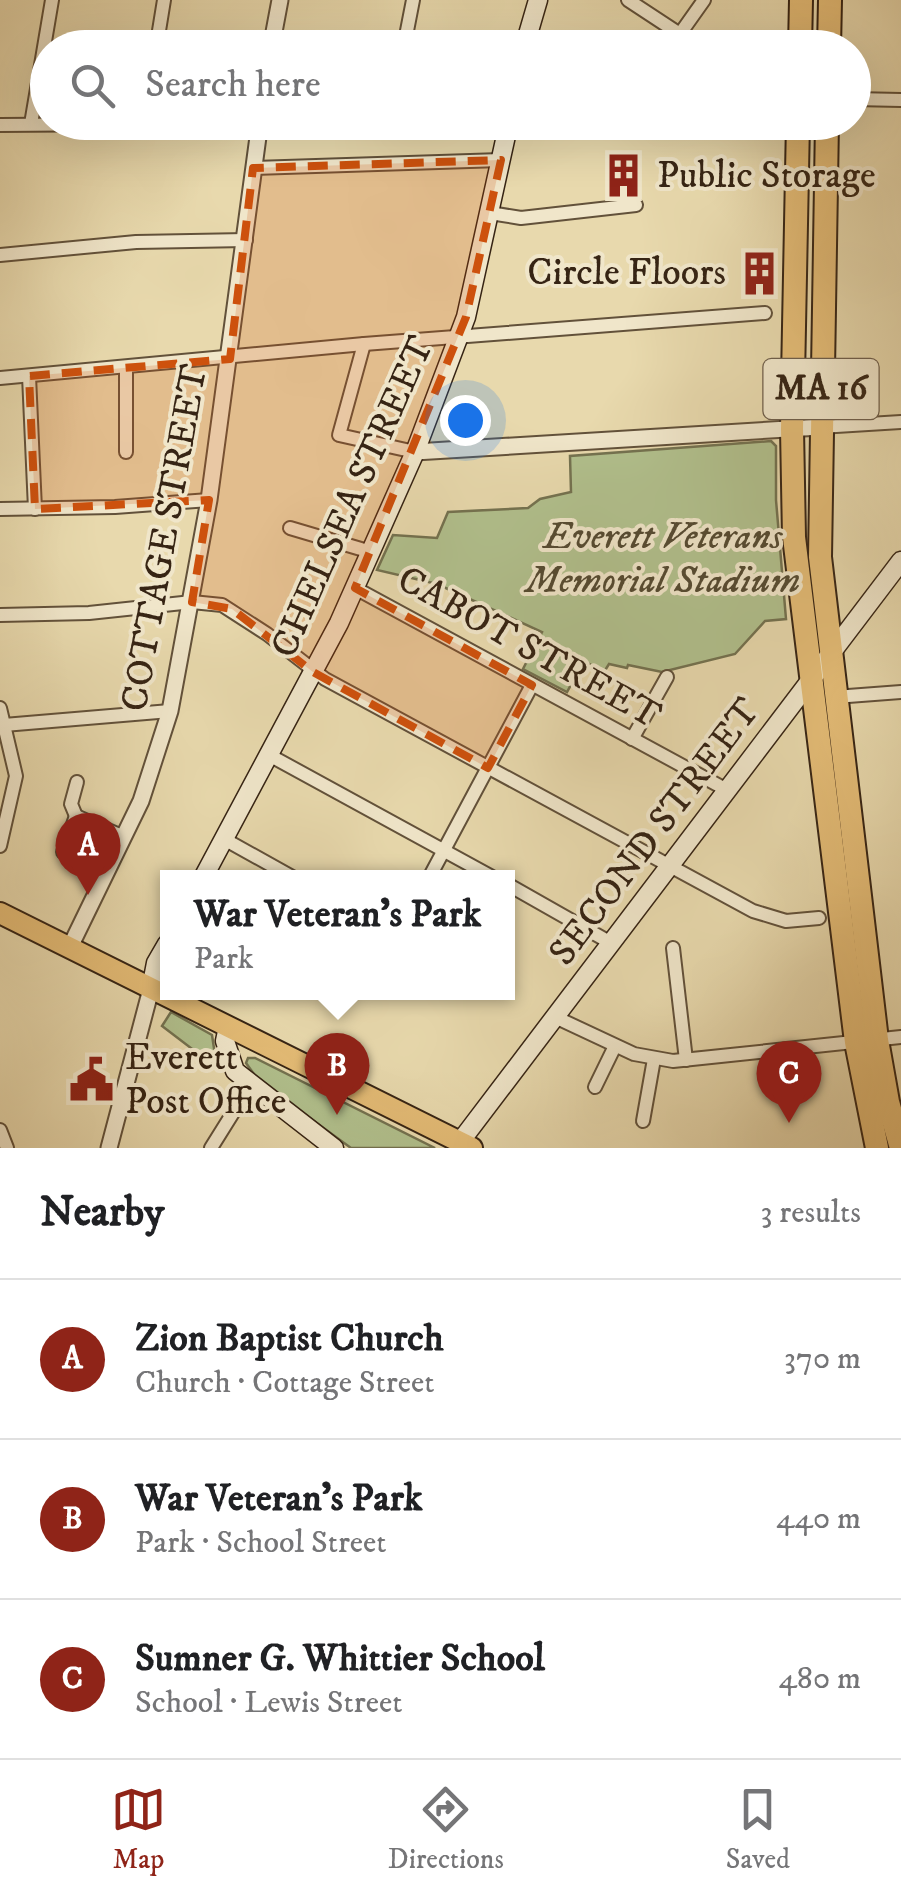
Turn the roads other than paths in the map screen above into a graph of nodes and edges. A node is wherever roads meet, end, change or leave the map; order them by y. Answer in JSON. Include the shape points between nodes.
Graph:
{"nodes":[{"id":1,"x":52,"y":0,"type":"edge"},
{"id":2,"x":164,"y":0,"type":"edge"},
{"id":3,"x":280,"y":0,"type":"edge"},
{"id":4,"x":413,"y":0,"type":"edge"},
{"id":5,"x":527,"y":0,"type":"edge"},
{"id":6,"x":538,"y":0,"type":"edge"},
{"id":7,"x":628,"y":0,"type":"edge"},
{"id":8,"x":704,"y":0,"type":"edge"},
{"id":9,"x":801,"y":0,"type":"edge"},
{"id":10,"x":830,"y":0,"type":"edge"},
{"id":11,"x":47,"y":30,"type":"edge"},
{"id":12,"x":159,"y":30,"type":"edge"},
{"id":13,"x":274,"y":30,"type":"edge"},
{"id":14,"x":407,"y":30,"type":"edge"},
{"id":15,"x":526,"y":30,"type":"edge"},
{"id":16,"x":529,"y":30,"type":"edge"},
{"id":17,"x":674,"y":30,"type":"edge"},
{"id":18,"x":683,"y":30,"type":"edge"},
{"id":19,"x":800,"y":30,"type":"edge"},
{"id":20,"x":829,"y":30,"type":"edge"},
{"id":21,"x":871,"y":99,"type":"edge"},
{"id":22,"x":901,"y":100,"type":"edge"},
{"id":23,"x":0,"y":124,"type":"edge"},
{"id":24,"x":30,"y":124,"type":"edge"},
{"id":25,"x":258,"y":140,"type":"edge"},
{"id":26,"x":505,"y":140,"type":"edge"},
{"id":27,"x":798,"y":140,"type":"edge"},
{"id":28,"x":823,"y":140,"type":"edge"},
{"id":29,"x":501,"y":160,"type":"junction"},
{"id":30,"x":254,"y":168,"type":"junction"},
{"id":31,"x":636,"y":205,"type":"dead end"},
{"id":32,"x":490,"y":213,"type":"junction"},
{"id":33,"x":246,"y":240,"type":"junction"},
{"id":34,"x":0,"y":255,"type":"edge"},
{"id":35,"x":765,"y":312,"type":"dead end"},
{"id":36,"x":458,"y":338,"type":"junction"},
{"id":37,"x":364,"y":344,"type":"junction"},
{"id":38,"x":230,"y":359,"type":"junction"},
{"id":39,"x":126,"y":367,"type":"junction"},
{"id":40,"x":29,"y":376,"type":"junction"},
{"id":41,"x":0,"y":378,"type":"edge"},
{"id":42,"x":901,"y":422,"type":"edge"},
{"id":43,"x":820,"y":427,"type":"junction"},
{"id":44,"x":792,"y":429,"type":"junction"},
{"id":45,"x":126,"y":452,"type":"dead end"},
{"id":46,"x":415,"y":452,"type":"junction"},
{"id":47,"x":209,"y":500,"type":"junction"},
{"id":48,"x":0,"y":509,"type":"edge"},
{"id":49,"x":35,"y":509,"type":"junction"},
{"id":50,"x":290,"y":528,"type":"dead end"},
{"id":51,"x":371,"y":552,"type":"junction"},
{"id":52,"x":901,"y":561,"type":"edge"},
{"id":53,"x":355,"y":588,"type":"junction"},
{"id":54,"x":192,"y":602,"type":"junction"},
{"id":55,"x":0,"y":615,"type":"edge"},
{"id":56,"x":830,"y":656,"type":"junction"},
{"id":57,"x":313,"y":672,"type":"junction"},
{"id":58,"x":667,"y":676,"type":"dead end"},
{"id":59,"x":810,"y":680,"type":"junction"},
{"id":60,"x":532,"y":685,"type":"junction"},
{"id":61,"x":901,"y":692,"type":"edge"},
{"id":62,"x":835,"y":698,"type":"junction"},
{"id":63,"x":0,"y":708,"type":"edge"},
{"id":64,"x":170,"y":710,"type":"junction"},
{"id":65,"x":4,"y":725,"type":"junction"},
{"id":66,"x":632,"y":739,"type":"junction"},
{"id":67,"x":269,"y":756,"type":"junction"},
{"id":68,"x":488,"y":768,"type":"junction"},
{"id":69,"x":77,"y":782,"type":"dead end"},
{"id":70,"x":728,"y":790,"type":"junction"},
{"id":71,"x":76,"y":816,"type":"junction"},
{"id":72,"x":124,"y":837,"type":"junction"},
{"id":73,"x":224,"y":839,"type":"junction"},
{"id":74,"x":0,"y":846,"type":"edge"},
{"id":75,"x":443,"y":850,"type":"junction"},
{"id":76,"x":63,"y":852,"type":"dead end"},
{"id":77,"x":669,"y":866,"type":"junction"},
{"id":78,"x":207,"y":870,"type":"edge"},
{"id":79,"x":280,"y":870,"type":"edge"},
{"id":80,"x":433,"y":870,"type":"edge"},
{"id":81,"x":479,"y":870,"type":"edge"},
{"id":82,"x":515,"y":889,"type":"edge"},
{"id":83,"x":0,"y":913,"type":"edge"},
{"id":84,"x":819,"y":918,"type":"dead end"},
{"id":85,"x":611,"y":943,"type":"junction"},
{"id":86,"x":70,"y":947,"type":"junction"},
{"id":87,"x":673,"y":948,"type":"dead end"},
{"id":88,"x":160,"y":956,"type":"edge"},
{"id":89,"x":152,"y":989,"type":"junction"},
{"id":90,"x":160,"y":993,"type":"edge"},
{"id":91,"x":174,"y":1000,"type":"edge"},
{"id":92,"x":555,"y":1017,"type":"junction"},
{"id":93,"x":228,"y":1027,"type":"junction"},
{"id":94,"x":901,"y":1037,"type":"edge"},
{"id":95,"x":866,"y":1041,"type":"junction"},
{"id":96,"x":615,"y":1046,"type":"junction"},
{"id":97,"x":654,"y":1059,"type":"junction"},
{"id":98,"x":686,"y":1060,"type":"junction"},
{"id":99,"x":883,"y":1081,"type":"junction"},
{"id":100,"x":250,"y":1084,"type":"junction"},
{"id":101,"x":596,"y":1086,"type":"dead end"},
{"id":102,"x":643,"y":1120,"type":"dead end"},
{"id":103,"x":901,"y":1128,"type":"edge"},
{"id":104,"x":0,"y":1130,"type":"edge"},
{"id":105,"x":466,"y":1145,"type":"edge"},
{"id":106,"x":7,"y":1148,"type":"edge"},
{"id":107,"x":109,"y":1148,"type":"edge"},
{"id":108,"x":211,"y":1148,"type":"edge"},
{"id":109,"x":334,"y":1148,"type":"edge"},
{"id":110,"x":877,"y":1148,"type":"edge"},
{"id":111,"x":901,"y":1148,"type":"edge"}],
"edges":[{"from":1,"to":11,"type":"street"},
{"from":2,"to":12,"type":"street"},
{"from":3,"to":13,"type":"street"},
{"from":4,"to":14,"type":"street"},
{"from":5,"to":15,"type":"main road"},
{"from":6,"to":16,"type":"main road"},
{"from":7,"to":17,"type":"street"},
{"from":8,"to":18,"type":"street"},
{"from":9,"to":19,"type":"highway"},
{"from":10,"to":20,"type":"highway"},
{"from":21,"to":22,"type":"street"},
{"from":23,"to":24,"type":"street"},
{"from":25,"to":30,"type":"street","name":"COTTAGE STREET"},
{"from":26,"to":29,"type":"main road","name":"CHELSEA STREET"},
{"from":27,"to":44,"type":"highway","number":"MA 16"},
{"from":28,"to":43,"type":"highway","number":"MA 16"},
{"from":29,"to":30,"type":"street"},
{"from":29,"to":32,"type":"main road","name":"CHELSEA STREET"},
{"from":30,"to":33,"type":"street","name":"COTTAGE STREET"},
{"from":31,"to":32,"type":"street","via":[[526,218]]},
{"from":32,"to":36,"type":"main road","name":"CHELSEA STREET"},
{"from":33,"to":34,"type":"street"},
{"from":33,"to":38,"type":"street","name":"COTTAGE STREET"},
{"from":35,"to":36,"type":"street"},
{"from":36,"to":37,"type":"street"},
{"from":36,"to":46,"type":"main road","name":"CHELSEA STREET"},
{"from":37,"to":38,"type":"street"},
{"from":37,"to":46,"type":"street","via":[[338,435]]},
{"from":38,"to":39,"type":"street"},
{"from":38,"to":47,"type":"street","name":"COTTAGE STREET"},
{"from":39,"to":40,"type":"street"},
{"from":39,"to":45,"type":"street"},
{"from":40,"to":41,"type":"street"},
{"from":40,"to":49,"type":"street"},
{"from":42,"to":43,"type":"street"},
{"from":43,"to":44,"type":"street"},
{"from":43,"to":56,"type":"highway","number":"MA 16"},
{"from":44,"to":46,"type":"street"},
{"from":44,"to":59,"type":"highway","number":"MA 16","via":[[794,537]]},
{"from":46,"to":51,"type":"main road","name":"CHELSEA STREET"},
{"from":47,"to":49,"type":"street"},
{"from":47,"to":54,"type":"street","name":"COTTAGE STREET"},
{"from":48,"to":49,"type":"street"},
{"from":50,"to":51,"type":"street"},
{"from":51,"to":53,"type":"main road","name":"CHELSEA STREET"},
{"from":52,"to":56,"type":"main road","name":"SECOND STREET"},
{"from":53,"to":57,"type":"main road","name":"CHELSEA STREET"},
{"from":53,"to":60,"type":"street","name":"CABOT STREET"},
{"from":54,"to":55,"type":"street"},
{"from":54,"to":57,"type":"street","via":[[232,609]]},
{"from":54,"to":64,"type":"street","name":"COTTAGE STREET"},
{"from":56,"to":59,"type":"main road","name":"SECOND STREET"},
{"from":56,"to":62,"type":"highway","number":"MA 16"},
{"from":57,"to":67,"type":"main road","name":"CHELSEA STREET"},
{"from":57,"to":68,"type":"street"},
{"from":58,"to":66,"type":"street"},
{"from":59,"to":70,"type":"main road","name":"SECOND STREET"},
{"from":59,"to":95,"type":"highway","number":"MA 16"},
{"from":60,"to":66,"type":"street","name":"CABOT STREET"},
{"from":60,"to":68,"type":"street"},
{"from":61,"to":62,"type":"street"},
{"from":62,"to":95,"type":"highway","number":"MA 16"},
{"from":63,"to":65,"type":"street"},
{"from":64,"to":65,"type":"street"},
{"from":64,"to":72,"type":"street","name":"COTTAGE STREET"},
{"from":65,"to":74,"type":"street","via":[[16,776]]},
{"from":66,"to":70,"type":"street","name":"CABOT STREET"},
{"from":67,"to":73,"type":"main road","name":"CHELSEA STREET"},
{"from":67,"to":75,"type":"street"},
{"from":68,"to":75,"type":"street"},
{"from":68,"to":77,"type":"street"},
{"from":69,"to":71,"type":"street"},
{"from":70,"to":77,"type":"main road","name":"SECOND STREET"},
{"from":71,"to":72,"type":"street"},
{"from":71,"to":76,"type":"street"},
{"from":72,"to":86,"type":"street","name":"COTTAGE STREET"},
{"from":73,"to":78,"type":"main road","name":"CHELSEA STREET"},
{"from":73,"to":79,"type":"street"},
{"from":75,"to":80,"type":"street"},
{"from":75,"to":81,"type":"street"},
{"from":77,"to":84,"type":"street","via":[[761,915]]},
{"from":77,"to":85,"type":"main road","name":"SECOND STREET"},
{"from":82,"to":85,"type":"street"},
{"from":83,"to":86,"type":"main road"},
{"from":85,"to":92,"type":"main road","name":"SECOND STREET"},
{"from":86,"to":89,"type":"main road"},
{"from":87,"to":98,"type":"street"},
{"from":88,"to":89,"type":"main road"},
{"from":89,"to":90,"type":"main road"},
{"from":89,"to":107,"type":"street"},
{"from":91,"to":93,"type":"main road"},
{"from":92,"to":96,"type":"street"},
{"from":92,"to":105,"type":"main road","name":"SECOND STREET"},
{"from":93,"to":100,"type":"main road","via":[[229,1057]]},
{"from":93,"to":105,"type":"main road"},
{"from":94,"to":95,"type":"street"},
{"from":95,"to":98,"type":"street"},
{"from":95,"to":99,"type":"highway","number":"MA 16"},
{"from":95,"to":110,"type":"highway","number":"MA 16"},
{"from":96,"to":97,"type":"street"},
{"from":96,"to":101,"type":"street"},
{"from":97,"to":98,"type":"street"},
{"from":97,"to":102,"type":"street"},
{"from":99,"to":103,"type":"highway"},
{"from":99,"to":111,"type":"highway","number":"MA 16"},
{"from":100,"to":108,"type":"street"},
{"from":100,"to":109,"type":"main road"},
{"from":104,"to":106,"type":"street"}]}
